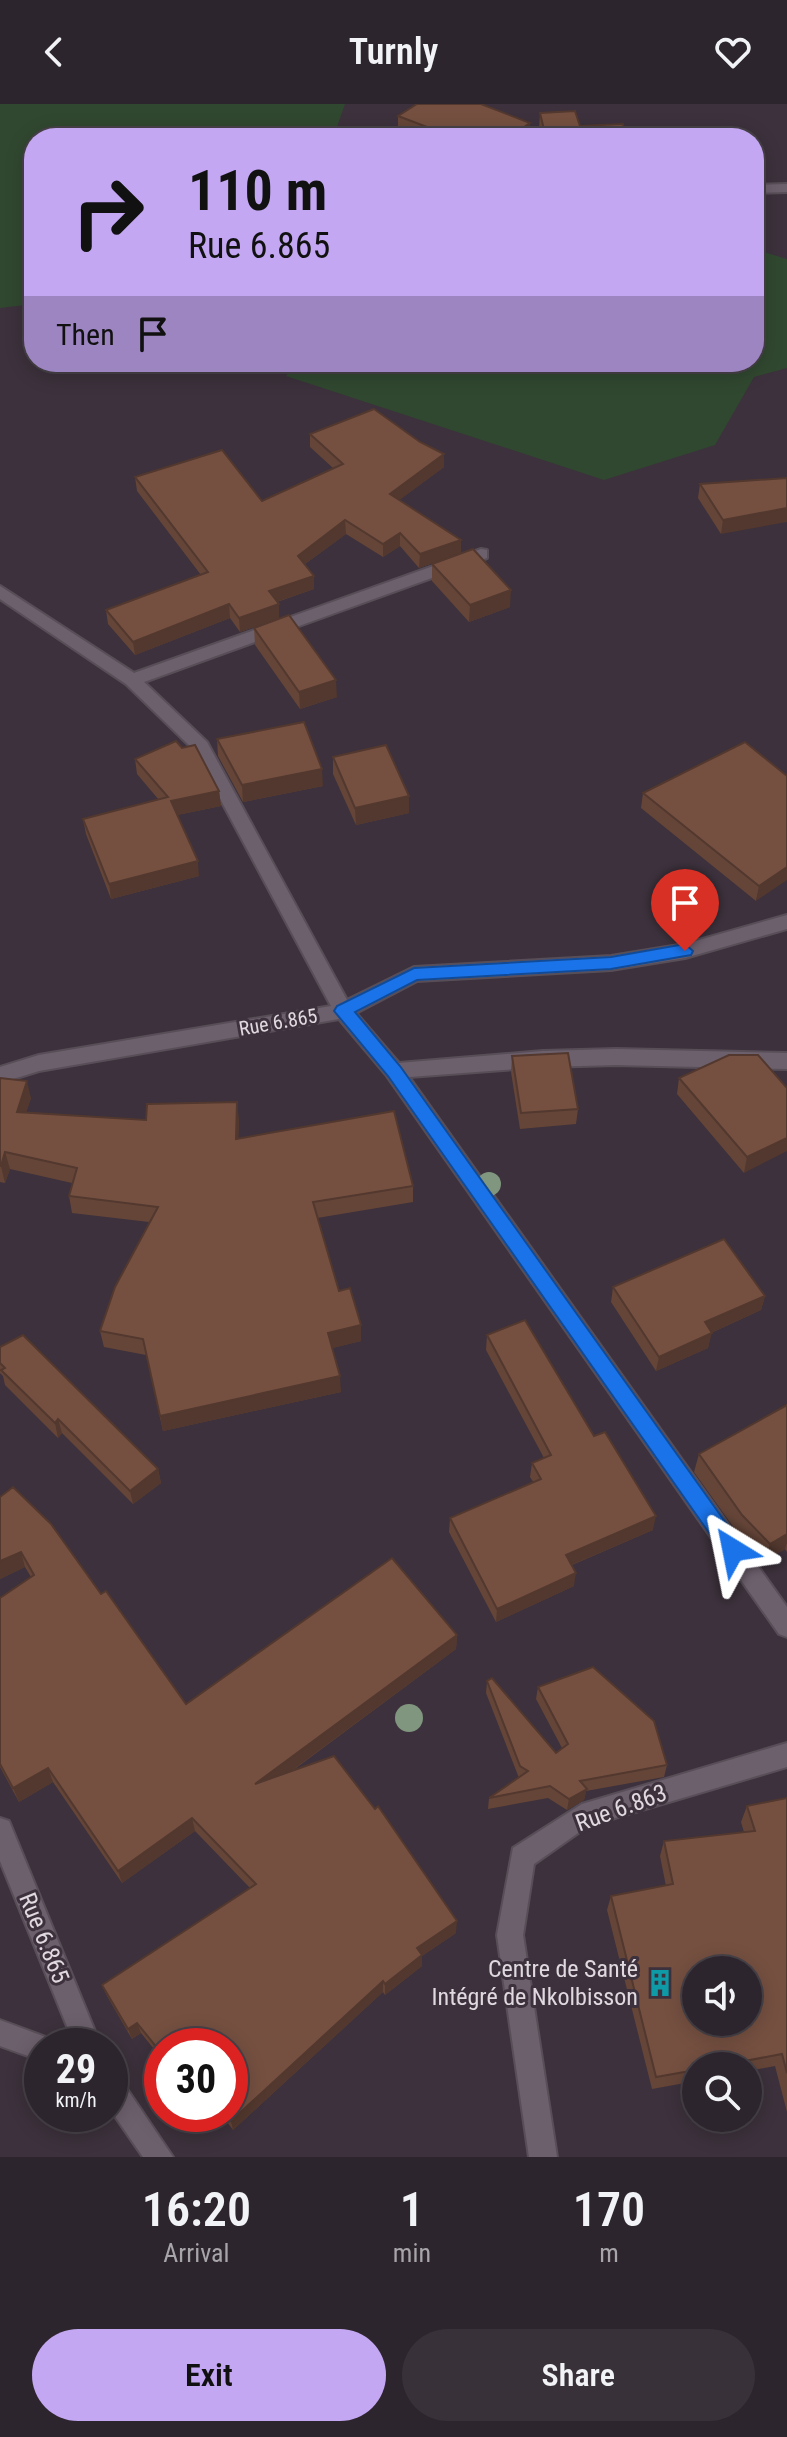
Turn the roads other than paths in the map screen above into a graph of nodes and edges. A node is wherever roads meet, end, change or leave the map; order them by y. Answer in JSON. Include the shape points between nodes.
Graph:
{"nodes":[{"id":1,"x":787,"y":188,"type":"edge"},
{"id":2,"x":764,"y":189,"type":"edge"},
{"id":3,"x":481,"y":554,"type":"edge"},
{"id":4,"x":0,"y":591,"type":"edge"},
{"id":5,"x":132,"y":680,"type":"junction"},
{"id":6,"x":787,"y":922,"type":"edge"},
{"id":7,"x":343,"y":1011,"type":"junction"},
{"id":8,"x":787,"y":1061,"type":"edge"},
{"id":9,"x":394,"y":1071,"type":"junction"},
{"id":10,"x":0,"y":1075,"type":"edge"},
{"id":11,"x":787,"y":1626,"type":"edge"},
{"id":12,"x":787,"y":1755,"type":"edge"},
{"id":13,"x":0,"y":1830,"type":"edge"},
{"id":14,"x":81,"y":2028,"type":"edge"},
{"id":15,"x":0,"y":2033,"type":"edge"},
{"id":16,"x":24,"y":2042,"type":"edge"},
{"id":17,"x":128,"y":2112,"type":"edge"},
{"id":18,"x":159,"y":2157,"type":"edge"},
{"id":19,"x":543,"y":2157,"type":"edge"}],
"edges":[{"from":1,"to":2,"type":"street"},
{"from":3,"to":5,"type":"street"},
{"from":4,"to":5,"type":"street"},
{"from":5,"to":7,"type":"street","via":[[201,746]]},
{"from":6,"to":7,"type":"street","name":"Rue 6.865","via":[[685,951],[611,963],[414,974]]},
{"from":7,"to":9,"type":"street"},
{"from":7,"to":10,"type":"street","name":"Rue 6.865","via":[[39,1063]]},
{"from":8,"to":9,"type":"street","via":[[558,1058]]},
{"from":9,"to":11,"type":"street"},
{"from":12,"to":19,"type":"street","name":"Rue 6.863","via":[[582,1816],[522,1857],[510,1935]]},
{"from":13,"to":14,"type":"street","name":"Rue 6.865"},
{"from":15,"to":16,"type":"street"},
{"from":17,"to":18,"type":"street"}]}
